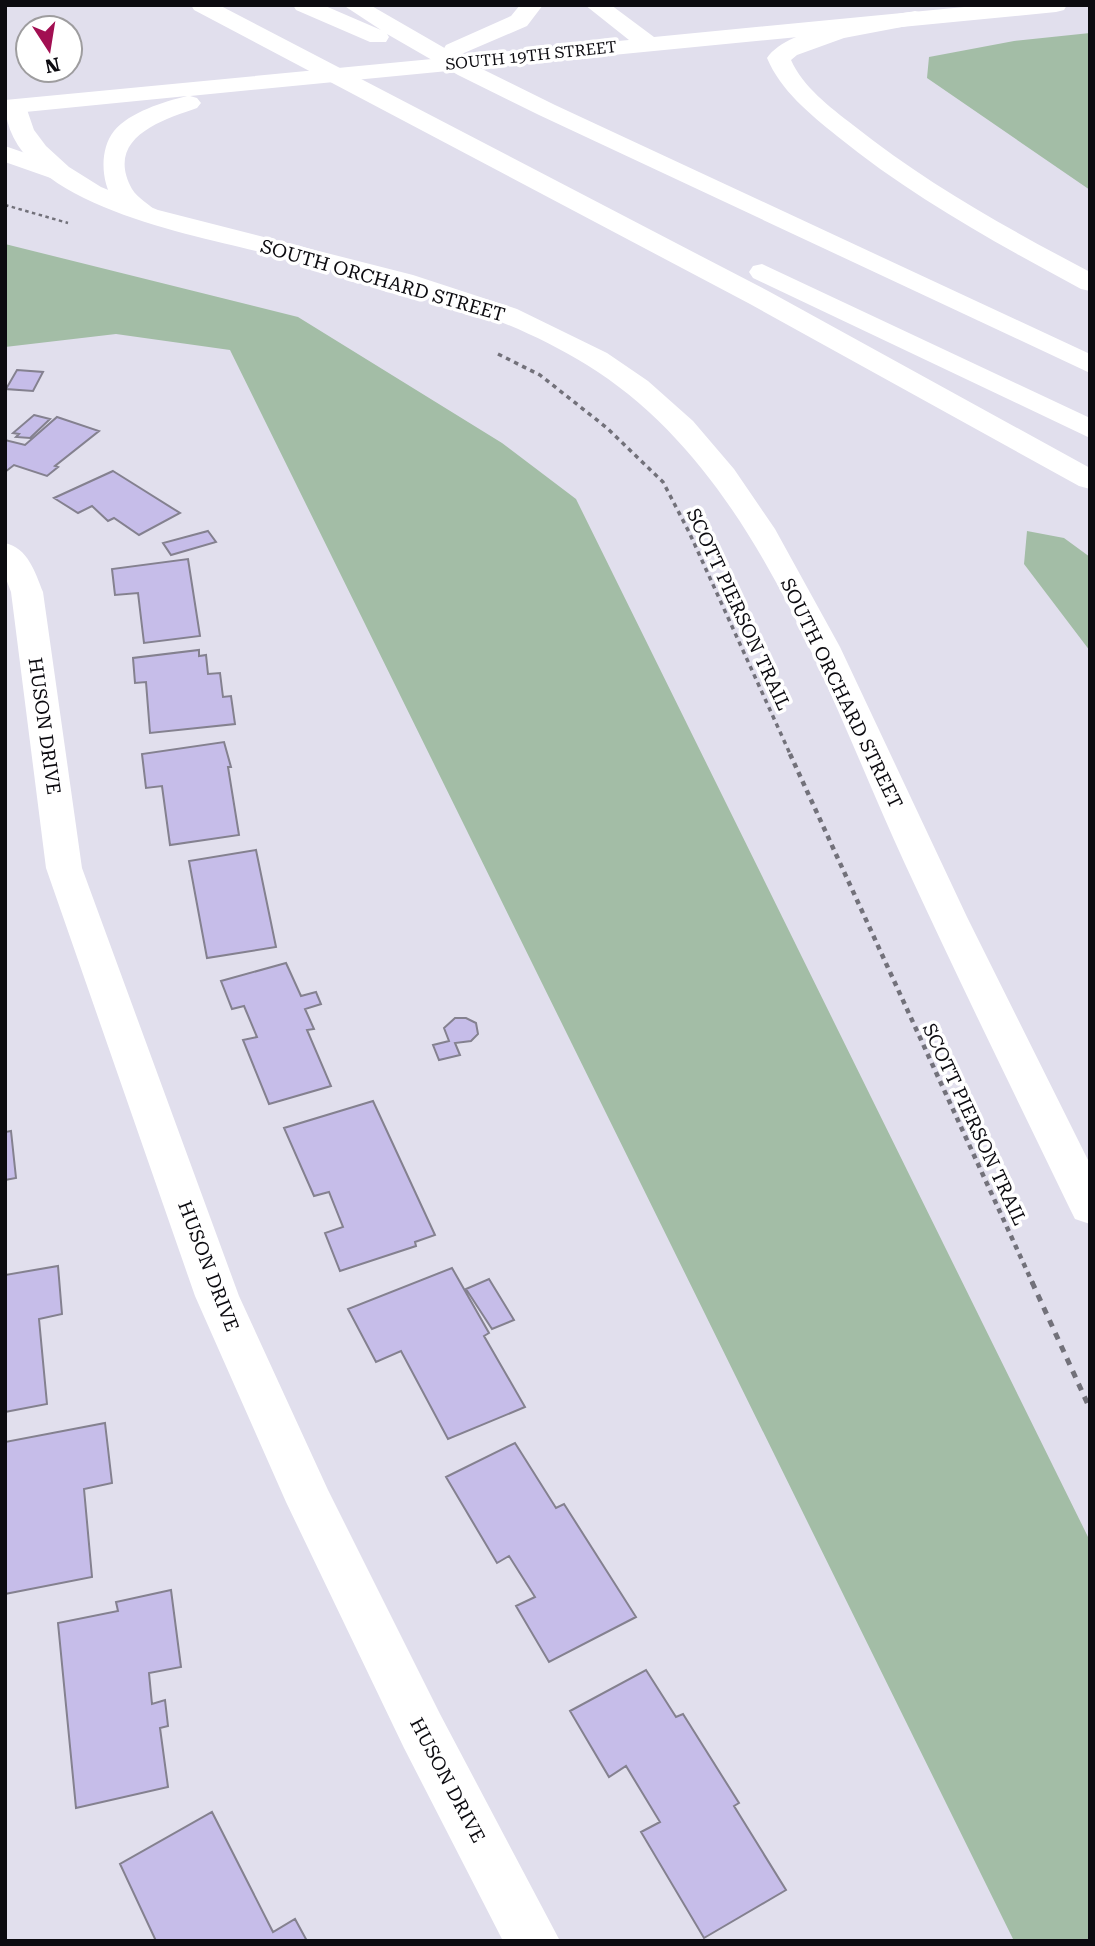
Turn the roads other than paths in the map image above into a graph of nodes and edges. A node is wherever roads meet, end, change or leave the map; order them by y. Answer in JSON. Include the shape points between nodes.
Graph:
{"nodes":[{"id":1,"x":202,"y":5,"type":"edge"},
{"id":2,"x":304,"y":5,"type":"edge"},
{"id":3,"x":354,"y":5,"type":"edge"},
{"id":4,"x":532,"y":5,"type":"edge"},
{"id":5,"x":596,"y":5,"type":"edge"},
{"id":6,"x":1056,"y":5,"type":"edge"},
{"id":7,"x":915,"y":18,"type":"junction"},
{"id":8,"x":238,"y":24,"type":"junction"},
{"id":9,"x":649,"y":44,"type":"junction"},
{"id":10,"x":410,"y":67,"type":"junction"},
{"id":11,"x":219,"y":90,"type":"junction"},
{"id":12,"x":11,"y":107,"type":"edge"},
{"id":13,"x":547,"y":110,"type":"junction"},
{"id":14,"x":5,"y":153,"type":"edge"},
{"id":15,"x":62,"y":174,"type":"junction"},
{"id":16,"x":143,"y":212,"type":"junction"},
{"id":17,"x":1090,"y":283,"type":"edge"},
{"id":18,"x":1090,"y":365,"type":"edge"},
{"id":19,"x":1090,"y":429,"type":"edge"},
{"id":20,"x":1090,"y":480,"type":"edge"},
{"id":21,"x":5,"y":552,"type":"edge"},
{"id":22,"x":1090,"y":1208,"type":"edge"},
{"id":23,"x":533,"y":1941,"type":"edge"}],
"edges":[{"from":1,"to":8,"type":"main road"},
{"from":2,"to":13,"type":"main road"},
{"from":3,"to":13,"type":"main road","via":[[466,70]]},
{"from":4,"to":10,"type":"main road","via":[[519,21],[500,32]]},
{"from":5,"to":9,"type":"main road"},
{"from":6,"to":7,"type":"main road","name":"SOUTH 19TH STREET"},
{"from":7,"to":9,"type":"main road","name":"SOUTH 19TH STREET"},
{"from":7,"to":17,"type":"main road","via":[[825,36],[791,48],[779,58],[779,68],[856,140],[958,210]]},
{"from":8,"to":19,"type":"main road"},
{"from":8,"to":20,"type":"main road","via":[[748,292]]},
{"from":9,"to":10,"type":"main road","name":"SOUTH 19TH STREET"},
{"from":10,"to":11,"type":"main road","name":"SOUTH 19TH STREET"},
{"from":11,"to":12,"type":"main road"},
{"from":11,"to":16,"type":"main road","via":[[159,113],[127,131],[117,147],[114,169],[120,191]]},
{"from":12,"to":15,"type":"main road","name":"SOUTH ORCHARD STREET","via":[[22,132]]},
{"from":13,"to":18,"type":"main road"},
{"from":14,"to":15,"type":"main road"},
{"from":15,"to":16,"type":"main road","name":"SOUTH ORCHARD STREET","via":[[89,191]]},
{"from":16,"to":22,"type":"main road","name":"SOUTH ORCHARD STREET","via":[[408,283],[516,318],[563,340],[637,386],[698,444],[754,523],[834,670]]},
{"from":21,"to":23,"type":"main road","name":"HUSON DRIVE","via":[[18,568],[27,592],[64,868],[217,1296],[410,1707]]}]}
